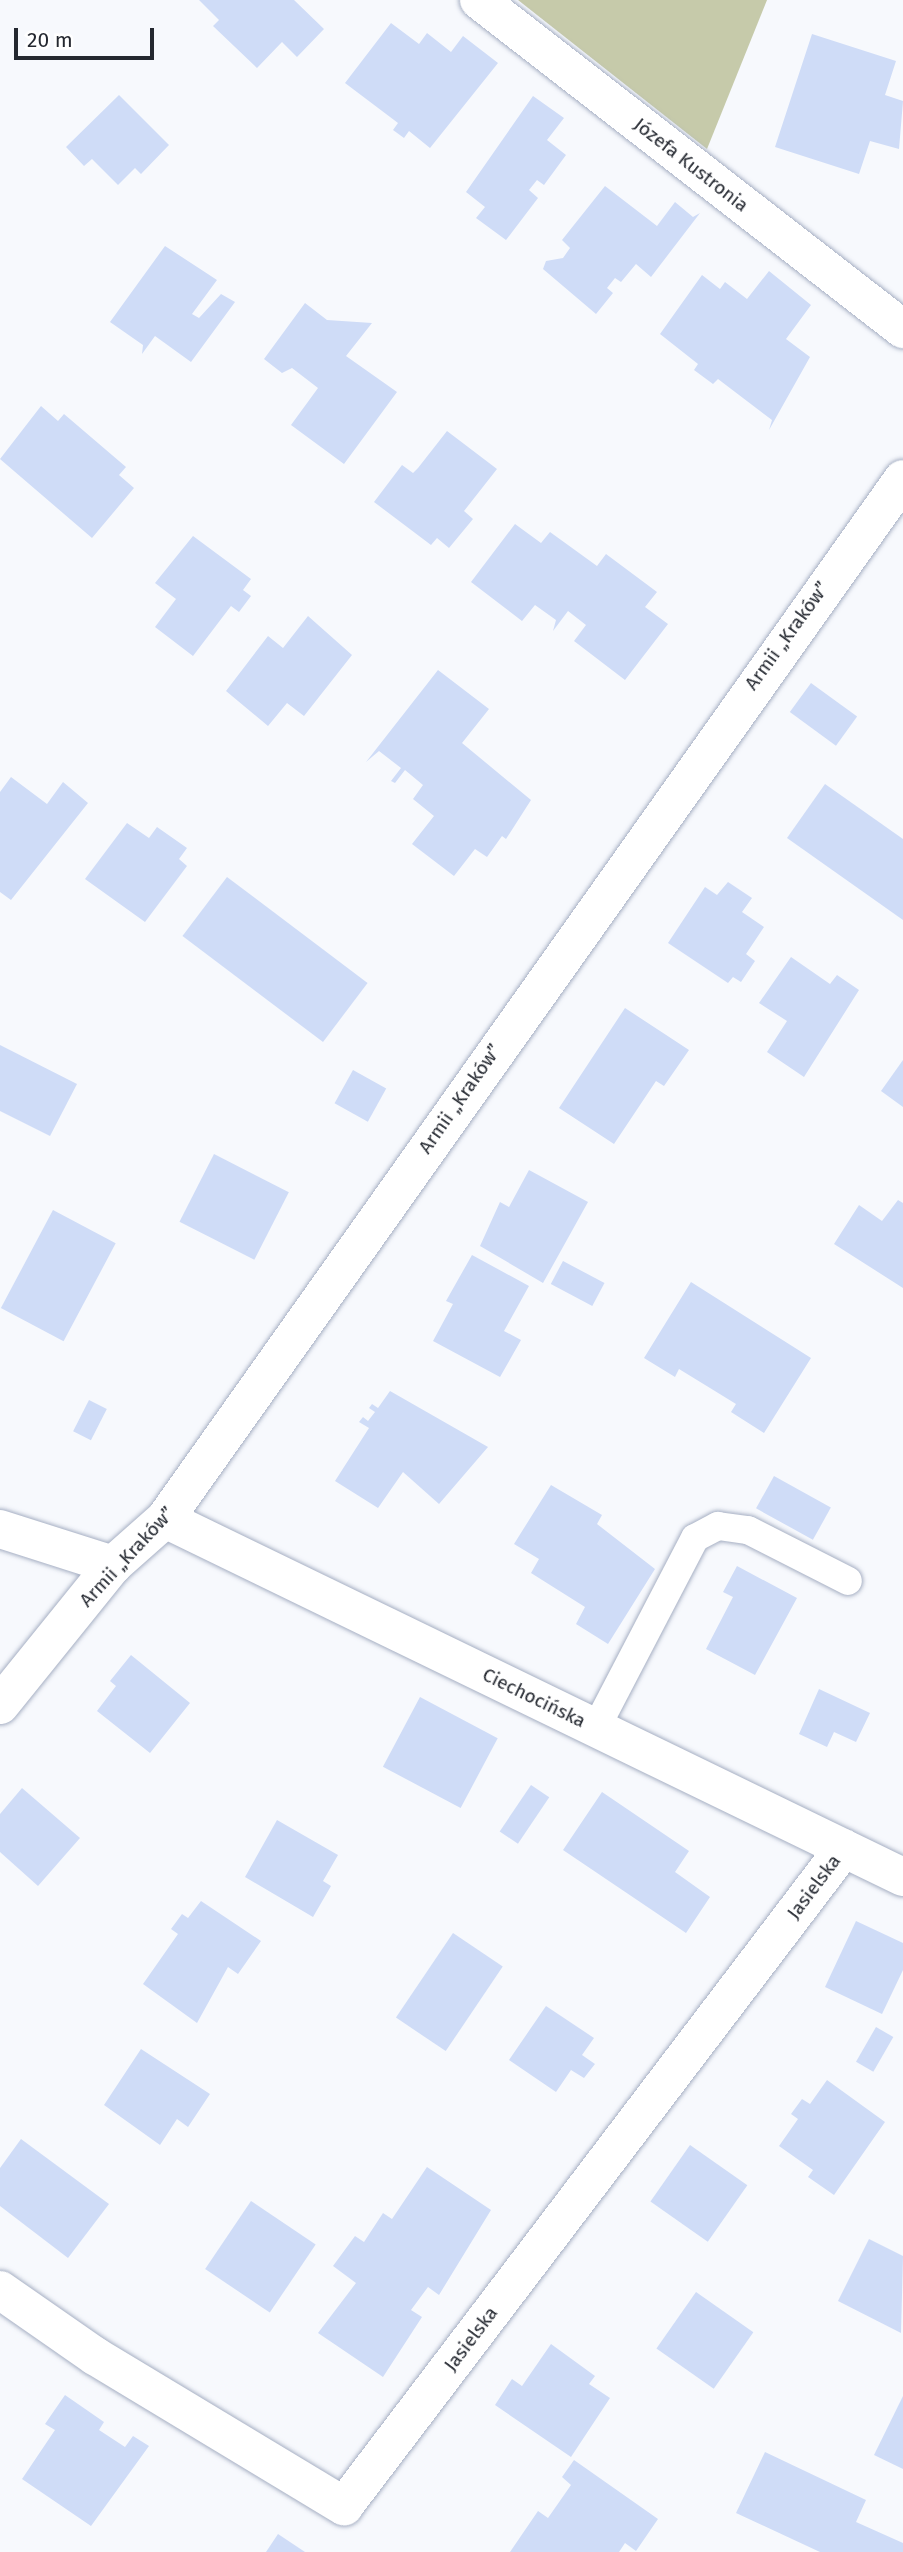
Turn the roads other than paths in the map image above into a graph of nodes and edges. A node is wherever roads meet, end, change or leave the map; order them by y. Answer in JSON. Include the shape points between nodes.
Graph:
{"nodes":[{"id":1,"x":479,"y":0,"type":"edge"},
{"id":2,"x":903,"y":329,"type":"edge"},
{"id":3,"x":903,"y":479,"type":"edge"},
{"id":4,"x":165,"y":1519,"type":"junction"},
{"id":5,"x":0,"y":1530,"type":"edge"},
{"id":6,"x":113,"y":1565,"type":"junction"},
{"id":7,"x":848,"y":1581,"type":"dead end"},
{"id":8,"x":0,"y":1705,"type":"edge"},
{"id":9,"x":596,"y":1728,"type":"junction"},
{"id":10,"x":844,"y":1848,"type":"junction"},
{"id":11,"x":903,"y":1877,"type":"edge"},
{"id":12,"x":0,"y":2290,"type":"edge"}],
"edges":[{"from":1,"to":2,"type":"street","name":"Józefa Kustronia"},
{"from":3,"to":4,"type":"street","name":"Armii „Kraków”"},
{"from":4,"to":6,"type":"street","name":"Armii „Kraków”"},
{"from":4,"to":9,"type":"street","name":"Ciechocińska"},
{"from":5,"to":6,"type":"street"},
{"from":6,"to":8,"type":"street","name":"Armii „Kraków”"},
{"from":7,"to":9,"type":"lane","via":[[748,1530],[718,1526],[695,1538]]},
{"from":9,"to":10,"type":"street","name":"Ciechocińska"},
{"from":10,"to":11,"type":"street","name":"Ciechocińska"},
{"from":10,"to":12,"type":"street","name":"Jasielska","via":[[344,2506],[95,2356]]}]}
